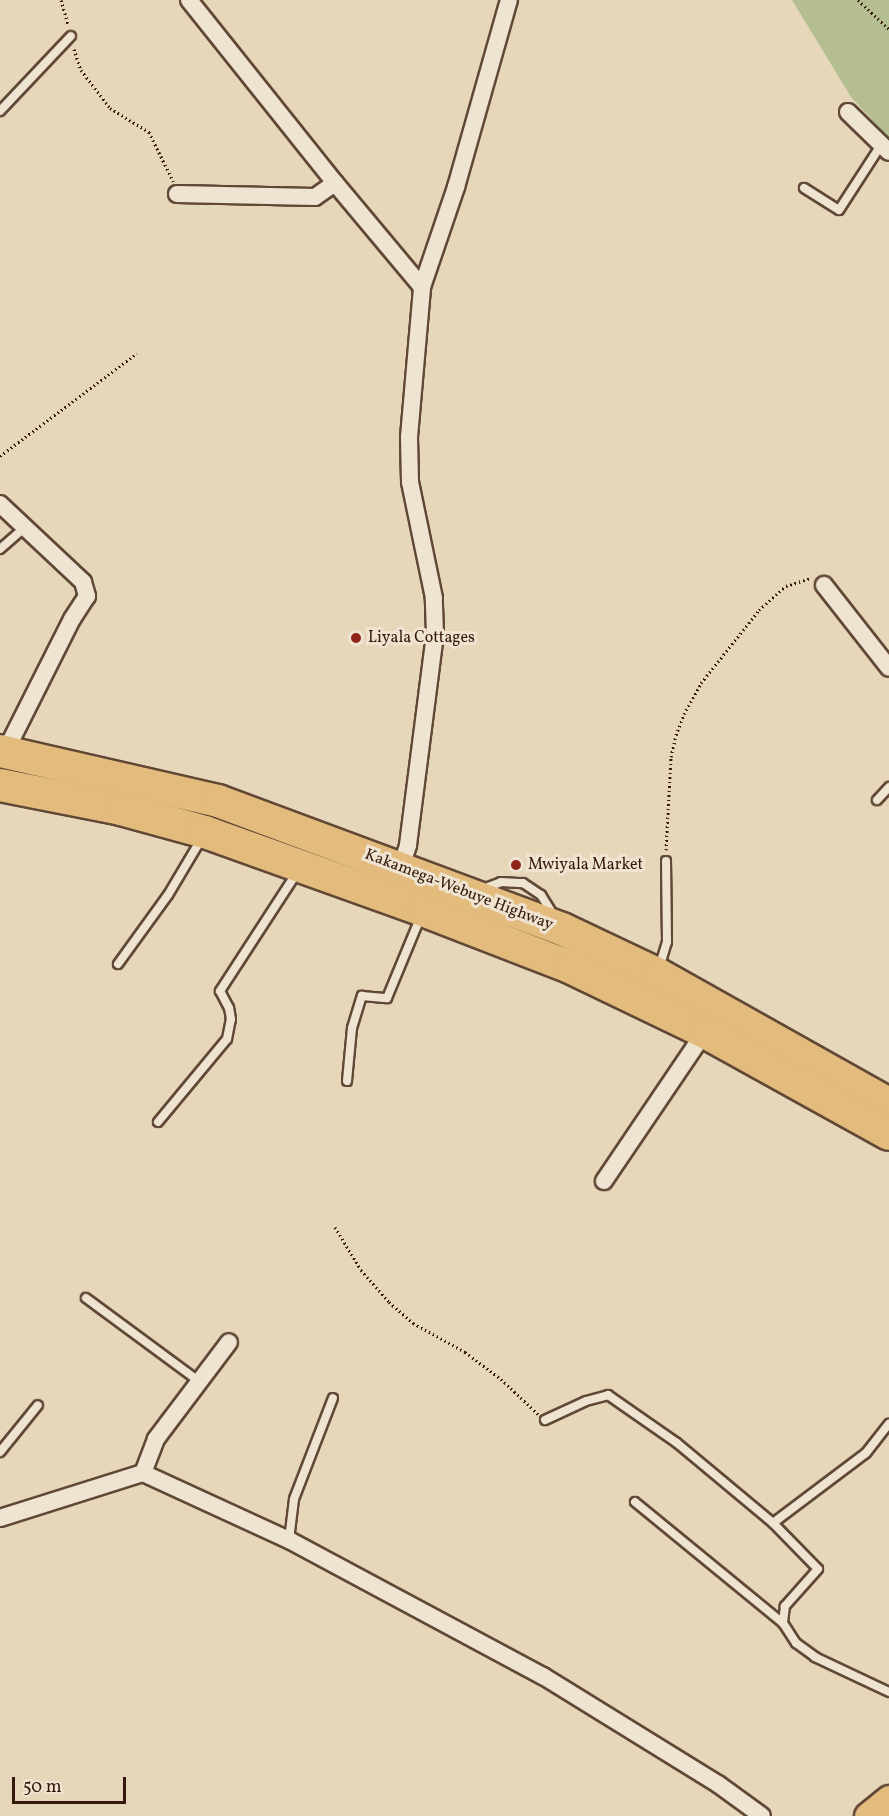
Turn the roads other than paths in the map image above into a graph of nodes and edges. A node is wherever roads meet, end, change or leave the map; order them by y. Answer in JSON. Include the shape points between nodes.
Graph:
{"nodes":[{"id":1,"x":189,"y":0,"type":"edge"},
{"id":2,"x":510,"y":0,"type":"edge"},
{"id":3,"x":71,"y":36,"type":"road end"},
{"id":4,"x":0,"y":111,"type":"edge"},
{"id":5,"x":848,"y":112,"type":"dead end"},
{"id":6,"x":885,"y":148,"type":"edge"},
{"id":7,"x":335,"y":183,"type":"junction"},
{"id":8,"x":804,"y":188,"type":"dead end"},
{"id":9,"x":177,"y":194,"type":"road end"},
{"id":10,"x":423,"y":287,"type":"junction"},
{"id":11,"x":0,"y":504,"type":"edge"},
{"id":12,"x":24,"y":528,"type":"junction"},
{"id":13,"x":0,"y":549,"type":"edge"},
{"id":14,"x":824,"y":585,"type":"road end"},
{"id":15,"x":889,"y":668,"type":"edge"},
{"id":16,"x":2,"y":752,"type":"edge"},
{"id":17,"x":0,"y":785,"type":"edge"},
{"id":18,"x":889,"y":787,"type":"edge"},
{"id":19,"x":877,"y":800,"type":"dead end"},
{"id":20,"x":205,"y":832,"type":"junction"},
{"id":21,"x":666,"y":861,"type":"road end"},
{"id":22,"x":301,"y":865,"type":"junction"},
{"id":23,"x":401,"y":867,"type":"junction"},
{"id":24,"x":423,"y":910,"type":"junction"},
{"id":25,"x":118,"y":964,"type":"dead end"},
{"id":26,"x":657,"y":974,"type":"junction"},
{"id":27,"x":705,"y":1032,"type":"junction"},
{"id":28,"x":347,"y":1081,"type":"dead end"},
{"id":29,"x":889,"y":1104,"type":"edge"},
{"id":30,"x":158,"y":1122,"type":"dead end"},
{"id":31,"x":889,"y":1134,"type":"edge"},
{"id":32,"x":604,"y":1181,"type":"dead end"},
{"id":33,"x":86,"y":1298,"type":"dead end"},
{"id":34,"x":229,"y":1342,"type":"dead end"},
{"id":35,"x":200,"y":1382,"type":"junction"},
{"id":36,"x":333,"y":1398,"type":"dead end"},
{"id":37,"x":38,"y":1405,"type":"dead end"},
{"id":38,"x":545,"y":1420,"type":"road end"},
{"id":39,"x":889,"y":1424,"type":"edge"},
{"id":40,"x":0,"y":1452,"type":"edge"},
{"id":41,"x":143,"y":1473,"type":"junction"},
{"id":42,"x":636,"y":1502,"type":"dead end"},
{"id":43,"x":0,"y":1518,"type":"edge"},
{"id":44,"x":773,"y":1523,"type":"junction"},
{"id":45,"x":289,"y":1540,"type":"junction"},
{"id":46,"x":783,"y":1623,"type":"junction"},
{"id":47,"x":889,"y":1692,"type":"edge"},
{"id":48,"x":889,"y":1799,"type":"edge"},
{"id":49,"x":762,"y":1816,"type":"edge"},
{"id":50,"x":868,"y":1816,"type":"edge"}],
"edges":[{"from":1,"to":7,"type":"street"},
{"from":2,"to":10,"type":"street"},
{"from":3,"to":4,"type":"lane"},
{"from":5,"to":6,"type":"street"},
{"from":6,"to":8,"type":"lane","via":[[839,210]]},
{"from":7,"to":9,"type":"street","via":[[315,197]]},
{"from":7,"to":10,"type":"street"},
{"from":10,"to":23,"type":"street","via":[[409,437],[410,471],[434,598],[435,633],[408,845]]},
{"from":11,"to":12,"type":"street"},
{"from":12,"to":13,"type":"lane"},
{"from":12,"to":16,"type":"street","via":[[84,582],[87,596]]},
{"from":14,"to":15,"type":"street"},
{"from":16,"to":23,"type":"highway","name":"Kakamega-Webuye Highway","via":[[218,801]]},
{"from":17,"to":20,"type":"highway","name":"Kakamega-Webuye Highway","via":[[121,809]]},
{"from":18,"to":19,"type":"lane"},
{"from":20,"to":22,"type":"highway","name":"Kakamega-Webuye Highway"},
{"from":20,"to":25,"type":"lane","via":[[168,895]]},
{"from":21,"to":26,"type":"lane","via":[[667,942]]},
{"from":22,"to":24,"type":"highway","name":"Kakamega-Webuye Highway"},
{"from":22,"to":30,"type":"lane","via":[[220,991],[231,1019],[227,1039]]},
{"from":23,"to":26,"type":"highway","name":"Kakamega-Webuye Highway","via":[[562,929]]},
{"from":24,"to":27,"type":"highway","name":"Kakamega-Webuye Highway","via":[[570,967]]},
{"from":24,"to":28,"type":"lane","via":[[387,998],[362,996],[352,1028]]},
{"from":26,"to":29,"type":"highway","name":"Kakamega-Webuye Highway"},
{"from":27,"to":31,"type":"highway","name":"Kakamega-Webuye Highway"},
{"from":27,"to":32,"type":"street"},
{"from":33,"to":35,"type":"lane"},
{"from":34,"to":35,"type":"street"},
{"from":35,"to":41,"type":"street","via":[[156,1439]]},
{"from":36,"to":45,"type":"lane","via":[[294,1499]]},
{"from":37,"to":40,"type":"lane"},
{"from":38,"to":44,"type":"lane","via":[[608,1395],[677,1443]]},
{"from":39,"to":44,"type":"lane","via":[[866,1453]]},
{"from":41,"to":43,"type":"street"},
{"from":41,"to":45,"type":"street"},
{"from":42,"to":46,"type":"lane"},
{"from":44,"to":46,"type":"lane","via":[[818,1569],[785,1606]]},
{"from":45,"to":49,"type":"street","via":[[543,1676],[709,1778]]},
{"from":46,"to":47,"type":"lane","via":[[796,1643],[815,1657]]},
{"from":48,"to":50,"type":"main road"}]}
